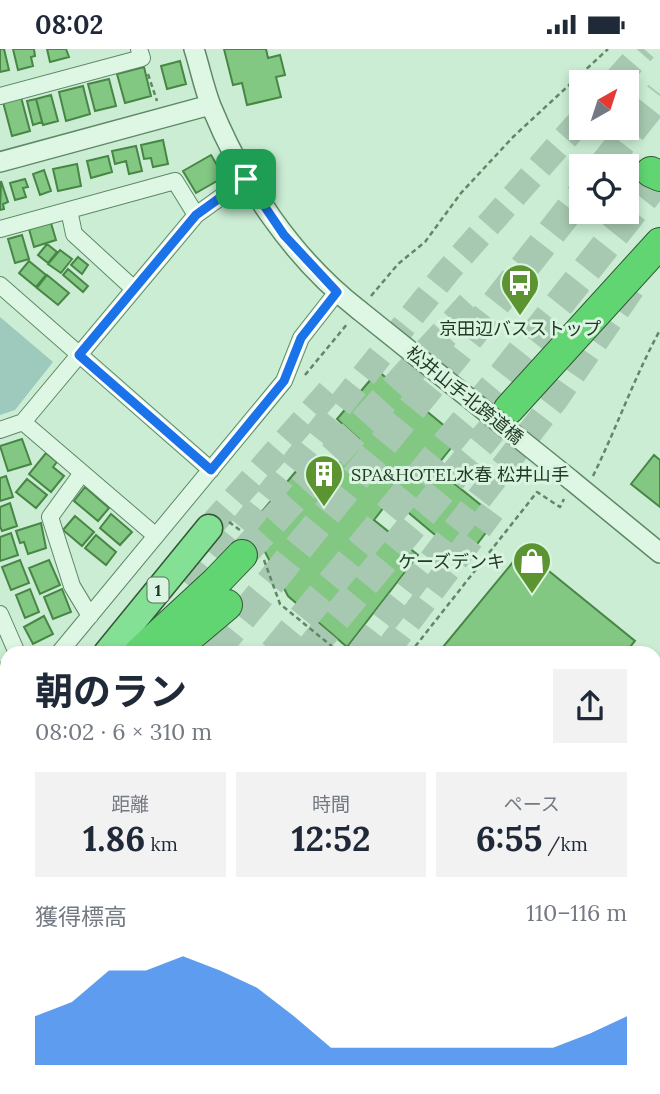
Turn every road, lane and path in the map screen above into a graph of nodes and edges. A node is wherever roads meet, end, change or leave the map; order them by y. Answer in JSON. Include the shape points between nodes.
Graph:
{"nodes":[{"id":1,"x":194,"y":49,"type":"edge"},
{"id":2,"x":608,"y":49,"type":"edge"},
{"id":3,"x":141,"y":53,"type":"edge"},
{"id":4,"x":0,"y":96,"type":"edge"},
{"id":5,"x":210,"y":104,"type":"junction"},
{"id":6,"x":162,"y":118,"type":"junction"},
{"id":7,"x":0,"y":162,"type":"edge"},
{"id":8,"x":246,"y":179,"type":"junction"},
{"id":9,"x":69,"y":210,"type":"junction"},
{"id":10,"x":196,"y":215,"type":"junction"},
{"id":11,"x":0,"y":229,"type":"edge"},
{"id":12,"x":660,"y":243,"type":"edge"},
{"id":13,"x":0,"y":285,"type":"edge"},
{"id":14,"x":134,"y":289,"type":"junction"},
{"id":15,"x":337,"y":292,"type":"junction"},
{"id":16,"x":363,"y":305,"type":"junction"},
{"id":17,"x":660,"y":330,"type":"edge"},
{"id":18,"x":79,"y":355,"type":"junction"},
{"id":19,"x":509,"y":409,"type":"tunnel mouth"},
{"id":20,"x":23,"y":422,"type":"junction"},
{"id":21,"x":0,"y":430,"type":"edge"},
{"id":22,"x":211,"y":470,"type":"junction"},
{"id":23,"x":82,"y":473,"type":"junction"},
{"id":24,"x":591,"y":481,"type":"dead end"},
{"id":25,"x":569,"y":486,"type":"junction"},
{"id":26,"x":209,"y":528,"type":"tunnel mouth"},
{"id":27,"x":156,"y":536,"type":"junction"},
{"id":28,"x":660,"y":553,"type":"edge"},
{"id":29,"x":242,"y":555,"type":"tunnel mouth"},
{"id":30,"x":270,"y":577,"type":"dead end"},
{"id":31,"x":227,"y":605,"type":"dead end"},
{"id":32,"x":0,"y":614,"type":"edge"},
{"id":33,"x":90,"y":616,"type":"junction"},
{"id":34,"x":14,"y":646,"type":"edge"},
{"id":35,"x":66,"y":646,"type":"edge"},
{"id":36,"x":113,"y":646,"type":"edge"},
{"id":37,"x":147,"y":646,"type":"edge"},
{"id":38,"x":178,"y":646,"type":"edge"},
{"id":39,"x":331,"y":646,"type":"edge"},
{"id":40,"x":416,"y":646,"type":"edge"}],
"edges":[{"from":1,"to":5,"type":"street","name":"松井山手北跨道橋"},
{"from":2,"to":16,"type":"path","via":[[513,137],[461,193],[425,241]]},
{"from":3,"to":4,"type":"street"},
{"from":3,"to":6,"type":"path"},
{"from":5,"to":6,"type":"street"},
{"from":5,"to":8,"type":"street","name":"松井山手北跨道橋"},
{"from":6,"to":7,"type":"street"},
{"from":8,"to":10,"type":"street"},
{"from":8,"to":15,"type":"street","name":"松井山手北跨道橋","via":[[284,235]]},
{"from":9,"to":10,"type":"street","via":[[175,181]]},
{"from":9,"to":11,"type":"street"},
{"from":9,"to":14,"type":"street","via":[[74,234]]},
{"from":10,"to":14,"type":"street"},
{"from":12,"to":19,"type":"highway"},
{"from":13,"to":18,"type":"street"},
{"from":14,"to":18,"type":"street"},
{"from":15,"to":16,"type":"street","name":"松井山手北跨道橋"},
{"from":15,"to":22,"type":"street","via":[[301,338],[284,381]]},
{"from":16,"to":25,"type":"street","name":"松井山手北跨道橋","bridge":true},
{"from":17,"to":24,"type":"path"},
{"from":18,"to":20,"type":"street"},
{"from":18,"to":22,"type":"street"},
{"from":20,"to":21,"type":"street"},
{"from":20,"to":23,"type":"street"},
{"from":22,"to":27,"type":"street"},
{"from":23,"to":27,"type":"street"},
{"from":23,"to":33,"type":"street","via":[[50,517],[72,586]]},
{"from":25,"to":28,"type":"street","name":"松井山手北跨道橋"},
{"from":25,"to":40,"type":"path","via":[[560,507],[537,492]]},
{"from":26,"to":36,"type":"highway","number":"1"},
{"from":27,"to":33,"type":"street"},
{"from":29,"to":37,"type":"highway"},
{"from":30,"to":39,"type":"path","via":[[280,604]]},
{"from":31,"to":38,"type":"highway"},
{"from":32,"to":34,"type":"street"},
{"from":33,"to":35,"type":"street"}]}
